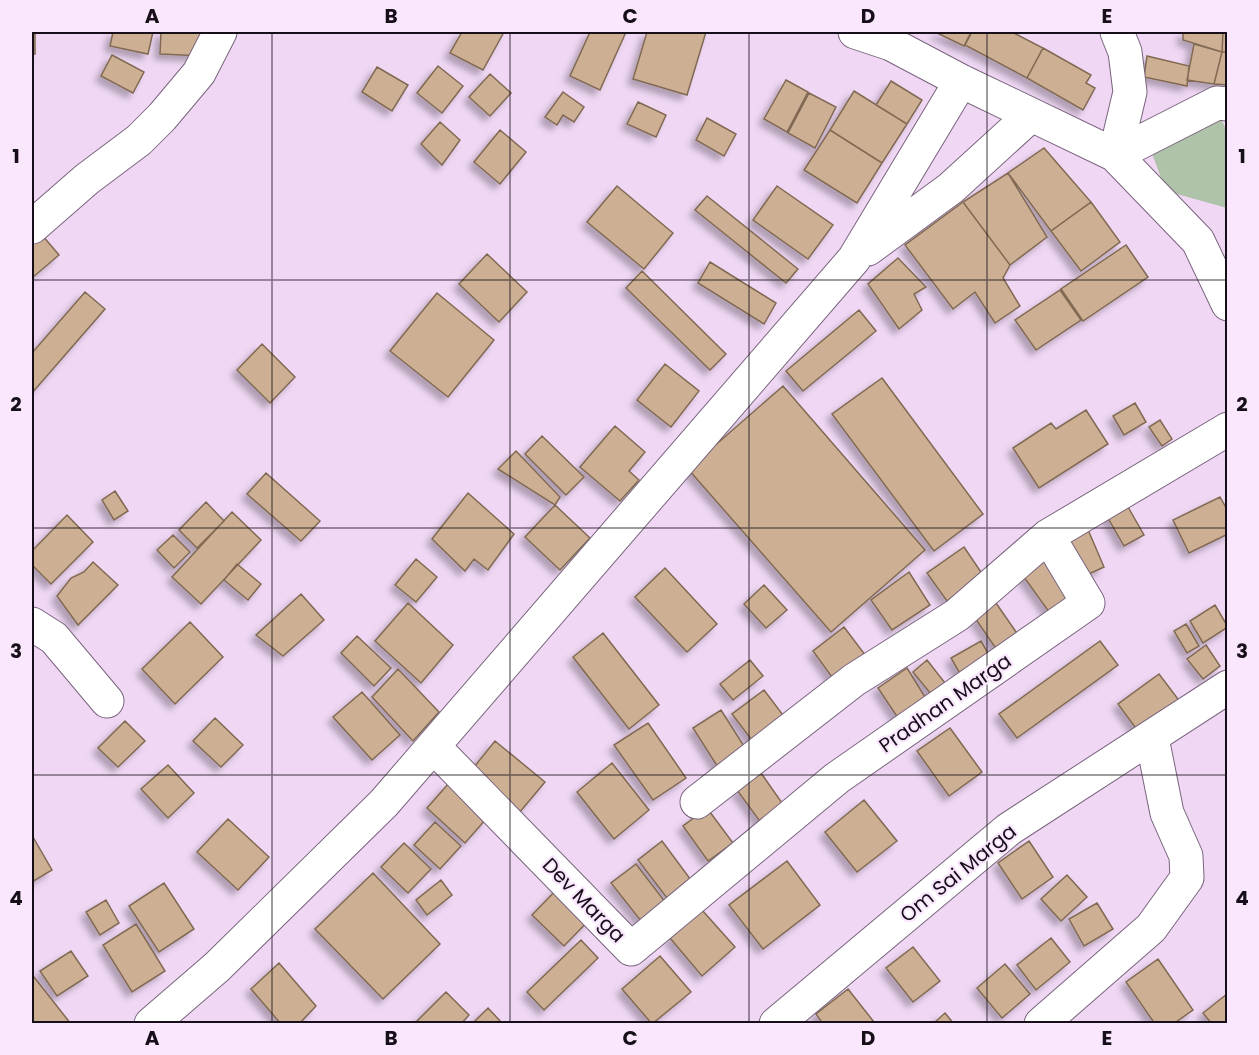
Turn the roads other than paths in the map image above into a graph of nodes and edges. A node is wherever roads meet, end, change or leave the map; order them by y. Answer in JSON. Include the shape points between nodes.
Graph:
{"nodes":[{"id":1,"x":220,"y":32,"type":"edge"},
{"id":2,"x":855,"y":32,"type":"edge"},
{"id":3,"x":1117,"y":32,"type":"edge"},
{"id":4,"x":961,"y":81,"type":"junction"},
{"id":5,"x":1227,"y":104,"type":"edge"},
{"id":6,"x":1031,"y":115,"type":"junction"},
{"id":7,"x":1115,"y":155,"type":"junction"},
{"id":8,"x":32,"y":227,"type":"edge"},
{"id":9,"x":1213,"y":242,"type":"edge"},
{"id":10,"x":854,"y":259,"type":"junction"},
{"id":11,"x":1227,"y":304,"type":"edge"},
{"id":12,"x":1227,"y":429,"type":"edge"},
{"id":13,"x":1048,"y":536,"type":"junction"},
{"id":14,"x":32,"y":624,"type":"edge"},
{"id":15,"x":1227,"y":687,"type":"edge"},
{"id":16,"x":107,"y":701,"type":"dead end"},
{"id":17,"x":1152,"y":738,"type":"junction"},
{"id":18,"x":434,"y":746,"type":"junction"},
{"id":19,"x":697,"y":802,"type":"dead end"},
{"id":20,"x":744,"y":854,"type":"joint"},
{"id":21,"x":151,"y":1023,"type":"edge"},
{"id":22,"x":776,"y":1023,"type":"edge"},
{"id":23,"x":1041,"y":1023,"type":"edge"}],
"edges":[{"from":1,"to":8,"type":"street","via":[[199,73],[162,117]]},
{"from":2,"to":4,"type":"street","via":[[891,44]]},
{"from":3,"to":7,"type":"street","via":[[1125,52],[1130,92]]},
{"from":4,"to":6,"type":"street"},
{"from":4,"to":10,"type":"street"},
{"from":5,"to":7,"type":"street","via":[[1217,104]]},
{"from":6,"to":7,"type":"street"},
{"from":6,"to":10,"type":"street","via":[[951,188]]},
{"from":7,"to":9,"type":"street"},
{"from":9,"to":11,"type":"street"},
{"from":10,"to":18,"type":"street"},
{"from":12,"to":13,"type":"street"},
{"from":13,"to":19,"type":"street","via":[[957,615],[854,680]]},
{"from":13,"to":20,"type":"street","name":"Pradhan Marga","via":[[1088,603],[837,778]]},
{"from":14,"to":16,"type":"street","via":[[54,638]]},
{"from":15,"to":17,"type":"street","name":"Om Sai Marga"},
{"from":17,"to":22,"type":"street","name":"Om Sai Marga","via":[[1009,829]]},
{"from":17,"to":23,"type":"street","via":[[1167,813],[1186,856],[1186,878],[1152,927]]},
{"from":18,"to":20,"type":"street","name":"Dev Marga","via":[[631,949]]},
{"from":18,"to":21,"type":"street","via":[[375,812],[217,967]]}]}
